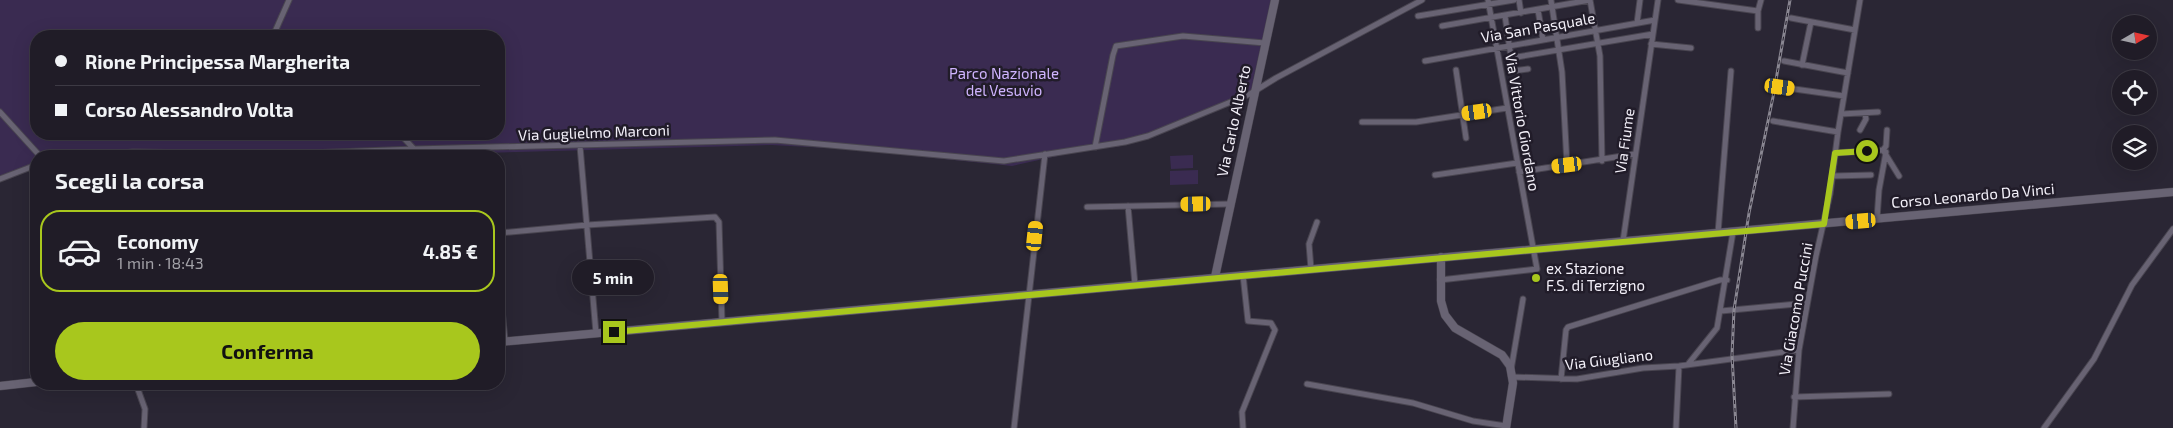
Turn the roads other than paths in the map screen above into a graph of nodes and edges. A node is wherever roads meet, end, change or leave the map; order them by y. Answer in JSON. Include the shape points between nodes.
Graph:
{"nodes":[{"id":1,"x":290,"y":0,"type":"edge"},
{"id":2,"x":1275,"y":0,"type":"edge"},
{"id":3,"x":1422,"y":0,"type":"edge"},
{"id":4,"x":1514,"y":0,"type":"edge"},
{"id":5,"x":1519,"y":0,"type":"edge"},
{"id":6,"x":1550,"y":0,"type":"edge"},
{"id":7,"x":1590,"y":0,"type":"edge"},
{"id":8,"x":1640,"y":0,"type":"edge"},
{"id":9,"x":1658,"y":0,"type":"edge"},
{"id":10,"x":1678,"y":0,"type":"edge"},
{"id":11,"x":1761,"y":0,"type":"edge"},
{"id":12,"x":1860,"y":0,"type":"edge"},
{"id":13,"x":1489,"y":2,"type":"edge"},
{"id":14,"x":1552,"y":8,"type":"junction"},
{"id":15,"x":1538,"y":10,"type":"junction"},
{"id":16,"x":1758,"y":11,"type":"junction"},
{"id":17,"x":1522,"y":13,"type":"junction"},
{"id":18,"x":1418,"y":16,"type":"dead end"},
{"id":19,"x":1505,"y":16,"type":"junction"},
{"id":20,"x":1491,"y":17,"type":"junction"},
{"id":21,"x":1791,"y":18,"type":"dead end"},
{"id":22,"x":1655,"y":20,"type":"junction"},
{"id":23,"x":1811,"y":22,"type":"junction"},
{"id":24,"x":1637,"y":23,"type":"junction"},
{"id":25,"x":1442,"y":26,"type":"dead end"},
{"id":26,"x":1758,"y":28,"type":"dead end"},
{"id":27,"x":275,"y":30,"type":"edge"},
{"id":28,"x":1596,"y":30,"type":"junction"},
{"id":29,"x":1855,"y":30,"type":"junction"},
{"id":30,"x":1653,"y":34,"type":"junction"},
{"id":31,"x":1557,"y":37,"type":"junction"},
{"id":32,"x":1543,"y":40,"type":"junction"},
{"id":33,"x":1598,"y":43,"type":"junction"},
{"id":34,"x":1265,"y":44,"type":"junction"},
{"id":35,"x":1651,"y":44,"type":"junction"},
{"id":36,"x":1509,"y":45,"type":"junction"},
{"id":37,"x":1496,"y":48,"type":"junction"},
{"id":38,"x":1691,"y":48,"type":"dead end"},
{"id":39,"x":1559,"y":50,"type":"junction"},
{"id":40,"x":1511,"y":58,"type":"junction"},
{"id":41,"x":1425,"y":61,"type":"dead end"},
{"id":42,"x":1784,"y":61,"type":"dead end"},
{"id":43,"x":1802,"y":65,"type":"junction"},
{"id":44,"x":1528,"y":69,"type":"dead end"},
{"id":45,"x":1456,"y":70,"type":"dead end"},
{"id":46,"x":1731,"y":71,"type":"dead end"},
{"id":47,"x":1848,"y":73,"type":"junction"},
{"id":48,"x":1780,"y":87,"type":"dead end"},
{"id":49,"x":1255,"y":90,"type":"junction"},
{"id":50,"x":1844,"y":96,"type":"junction"},
{"id":51,"x":1507,"y":108,"type":"junction"},
{"id":52,"x":0,"y":112,"type":"edge"},
{"id":53,"x":1878,"y":112,"type":"dead end"},
{"id":54,"x":1463,"y":114,"type":"junction"},
{"id":55,"x":1841,"y":114,"type":"junction"},
{"id":56,"x":1865,"y":114,"type":"junction"},
{"id":57,"x":1362,"y":122,"type":"dead end"},
{"id":58,"x":1773,"y":122,"type":"dead end"},
{"id":59,"x":1860,"y":130,"type":"dead end"},
{"id":60,"x":1886,"y":130,"type":"dead end"},
{"id":61,"x":1838,"y":132,"type":"junction"},
{"id":62,"x":1466,"y":138,"type":"dead end"},
{"id":63,"x":406,"y":140,"type":"edge"},
{"id":64,"x":580,"y":146,"type":"junction"},
{"id":65,"x":1095,"y":147,"type":"junction"},
{"id":66,"x":414,"y":149,"type":"junction"},
{"id":67,"x":487,"y":149,"type":"joint"},
{"id":68,"x":35,"y":150,"type":"edge"},
{"id":69,"x":400,"y":150,"type":"edge"},
{"id":70,"x":1885,"y":151,"type":"junction"},
{"id":71,"x":1835,"y":153,"type":"junction"},
{"id":72,"x":1045,"y":154,"type":"junction"},
{"id":73,"x":1635,"y":154,"type":"junction"},
{"id":74,"x":1602,"y":160,"type":"junction"},
{"id":75,"x":1517,"y":163,"type":"junction"},
{"id":76,"x":1567,"y":165,"type":"junction"},
{"id":77,"x":30,"y":167,"type":"edge"},
{"id":78,"x":1519,"y":172,"type":"junction"},
{"id":79,"x":1435,"y":175,"type":"dead end"},
{"id":80,"x":1871,"y":175,"type":"dead end"},
{"id":81,"x":1833,"y":176,"type":"junction"},
{"id":82,"x":1899,"y":176,"type":"dead end"},
{"id":83,"x":0,"y":179,"type":"edge"},
{"id":84,"x":2173,"y":192,"type":"edge"},
{"id":85,"x":1230,"y":204,"type":"junction"},
{"id":86,"x":1128,"y":206,"type":"junction"},
{"id":87,"x":1087,"y":207,"type":"dead end"},
{"id":88,"x":1877,"y":219,"type":"junction"},
{"id":89,"x":1317,"y":222,"type":"dead end"},
{"id":90,"x":1824,"y":224,"type":"junction"},
{"id":91,"x":587,"y":225,"type":"junction"},
{"id":92,"x":2173,"y":229,"type":"edge"},
{"id":93,"x":505,"y":232,"type":"edge"},
{"id":94,"x":1733,"y":232,"type":"junction"},
{"id":95,"x":1718,"y":233,"type":"junction"},
{"id":96,"x":1623,"y":241,"type":"junction"},
{"id":97,"x":1533,"y":249,"type":"junction"},
{"id":98,"x":1440,"y":257,"type":"junction"},
{"id":99,"x":1311,"y":269,"type":"junction"},
{"id":100,"x":1243,"y":275,"type":"junction"},
{"id":101,"x":1215,"y":277,"type":"junction"},
{"id":102,"x":1440,"y":280,"type":"junction"},
{"id":103,"x":1727,"y":280,"type":"junction"},
{"id":104,"x":1135,"y":285,"type":"junction"},
{"id":105,"x":1029,"y":294,"type":"junction"},
{"id":106,"x":1523,"y":299,"type":"dead end"},
{"id":107,"x":1807,"y":303,"type":"junction"},
{"id":108,"x":1721,"y":311,"type":"junction"},
{"id":109,"x":722,"y":322,"type":"junction"},
{"id":110,"x":596,"y":333,"type":"junction"},
{"id":111,"x":505,"y":342,"type":"edge"},
{"id":112,"x":1798,"y":350,"type":"junction"},
{"id":113,"x":1688,"y":363,"type":"junction"},
{"id":114,"x":1679,"y":366,"type":"junction"},
{"id":115,"x":1512,"y":374,"type":"junction"},
{"id":116,"x":1561,"y":379,"type":"junction"},
{"id":117,"x":30,"y":383,"type":"edge"},
{"id":118,"x":1307,"y":384,"type":"dead end"},
{"id":119,"x":0,"y":386,"type":"edge"},
{"id":120,"x":138,"y":390,"type":"edge"},
{"id":121,"x":1889,"y":394,"type":"dead end"},
{"id":122,"x":1794,"y":397,"type":"junction"},
{"id":123,"x":1506,"y":427,"type":"edge"},
{"id":124,"x":1793,"y":427,"type":"edge"},
{"id":125,"x":144,"y":428,"type":"edge"},
{"id":126,"x":1014,"y":428,"type":"edge"},
{"id":127,"x":1243,"y":428,"type":"edge"},
{"id":128,"x":1676,"y":428,"type":"edge"},
{"id":129,"x":2044,"y":428,"type":"edge"}],
"edges":[{"from":1,"to":27,"type":"street"},
{"from":2,"to":34,"type":"main road","name":"Via Carlo Alberto"},
{"from":3,"to":49,"type":"street","name":"Via Guglielmo Marconi"},
{"from":4,"to":13,"type":"street"},
{"from":5,"to":17,"type":"street"},
{"from":6,"to":14,"type":"street"},
{"from":7,"to":14,"type":"street"},
{"from":7,"to":28,"type":"street"},
{"from":8,"to":24,"type":"street"},
{"from":9,"to":22,"type":"street","name":"Via Fiume"},
{"from":10,"to":16,"type":"street"},
{"from":11,"to":16,"type":"street"},
{"from":12,"to":29,"type":"street","name":"Via Giacomo Puccini"},
{"from":13,"to":18,"type":"street"},
{"from":13,"to":20,"type":"street","name":"Via Vittorio Giordano"},
{"from":14,"to":15,"type":"street"},
{"from":14,"to":31,"type":"street"},
{"from":15,"to":17,"type":"street"},
{"from":15,"to":32,"type":"street"},
{"from":16,"to":26,"type":"street"},
{"from":17,"to":19,"type":"street"},
{"from":19,"to":20,"type":"street"},
{"from":19,"to":36,"type":"street","name":"Via Vittorio Giordano"},
{"from":20,"to":25,"type":"street"},
{"from":20,"to":37,"type":"street","name":"Via Vittorio Giordano"},
{"from":21,"to":23,"type":"street"},
{"from":22,"to":24,"type":"street","name":"Via San Pasquale"},
{"from":22,"to":30,"type":"street","name":"Via Fiume"},
{"from":23,"to":29,"type":"street"},
{"from":23,"to":43,"type":"street"},
{"from":24,"to":28,"type":"street","name":"Via San Pasquale"},
{"from":28,"to":31,"type":"street","name":"Via San Pasquale"},
{"from":28,"to":33,"type":"street"},
{"from":29,"to":47,"type":"street","name":"Via Giacomo Puccini"},
{"from":30,"to":33,"type":"street"},
{"from":30,"to":35,"type":"street","name":"Via Fiume"},
{"from":31,"to":32,"type":"street","name":"Via San Pasquale"},
{"from":31,"to":39,"type":"street"},
{"from":32,"to":36,"type":"street","name":"Via San Pasquale"},
{"from":33,"to":39,"type":"street"},
{"from":33,"to":74,"type":"street"},
{"from":34,"to":49,"type":"main road","name":"Via Carlo Alberto"},
{"from":34,"to":65,"type":"street","via":[[1183,36],[1116,46]]},
{"from":35,"to":38,"type":"street"},
{"from":35,"to":73,"type":"street","name":"Via Fiume"},
{"from":36,"to":37,"type":"street","name":"Via San Pasquale"},
{"from":36,"to":40,"type":"street","name":"Via Vittorio Giordano"},
{"from":37,"to":41,"type":"street","name":"Via San Pasquale"},
{"from":37,"to":51,"type":"street","name":"Via Vittorio Giordano"},
{"from":39,"to":40,"type":"street"},
{"from":39,"to":76,"type":"street"},
{"from":40,"to":44,"type":"street","name":"Via Vittorio Giordano","via":[[1513,71]]},
{"from":42,"to":43,"type":"street"},
{"from":43,"to":47,"type":"street"},
{"from":45,"to":54,"type":"street"},
{"from":46,"to":95,"type":"street"},
{"from":47,"to":50,"type":"street","name":"Via Giacomo Puccini"},
{"from":48,"to":50,"type":"street"},
{"from":49,"to":65,"type":"street","name":"Via Guglielmo Marconi","via":[[1148,136]]},
{"from":49,"to":85,"type":"main road","name":"Via Carlo Alberto"},
{"from":50,"to":55,"type":"street","name":"Via Giacomo Puccini"},
{"from":51,"to":54,"type":"street"},
{"from":51,"to":75,"type":"street","name":"Via Vittorio Giordano"},
{"from":52,"to":68,"type":"street"},
{"from":53,"to":56,"type":"street"},
{"from":54,"to":57,"type":"street","via":[[1416,122]]},
{"from":54,"to":62,"type":"street"},
{"from":55,"to":56,"type":"street"},
{"from":55,"to":61,"type":"street","name":"Via Giacomo Puccini"},
{"from":56,"to":59,"type":"street"},
{"from":58,"to":61,"type":"street"},
{"from":60,"to":70,"type":"street"},
{"from":61,"to":71,"type":"street","name":"Via Giacomo Puccini"},
{"from":63,"to":66,"type":"street"},
{"from":64,"to":67,"type":"street","name":"Via Guglielmo Marconi"},
{"from":64,"to":72,"type":"street","name":"Via Guglielmo Marconi","via":[[775,140],[1004,161]]},
{"from":64,"to":91,"type":"street"},
{"from":65,"to":72,"type":"street","name":"Via Guglielmo Marconi"},
{"from":66,"to":67,"type":"street","name":"Via Guglielmo Marconi"},
{"from":66,"to":69,"type":"street","name":"Via Guglielmo Marconi"},
{"from":70,"to":71,"type":"street"},
{"from":70,"to":82,"type":"street"},
{"from":70,"to":88,"type":"street"},
{"from":71,"to":81,"type":"street","name":"Via Giacomo Puccini"},
{"from":72,"to":105,"type":"street"},
{"from":73,"to":74,"type":"street"},
{"from":73,"to":96,"type":"street","name":"Via Fiume"},
{"from":74,"to":76,"type":"street"},
{"from":75,"to":78,"type":"street","name":"Via Vittorio Giordano"},
{"from":75,"to":79,"type":"street"},
{"from":76,"to":78,"type":"street"},
{"from":77,"to":83,"type":"street"},
{"from":78,"to":97,"type":"street","name":"Via Vittorio Giordano"},
{"from":80,"to":81,"type":"street"},
{"from":81,"to":90,"type":"street","name":"Via Giacomo Puccini"},
{"from":84,"to":88,"type":"main road","name":"Corso Leonardo Da Vinci"},
{"from":85,"to":86,"type":"street"},
{"from":85,"to":101,"type":"main road","name":"Via Carlo Alberto"},
{"from":86,"to":87,"type":"street"},
{"from":86,"to":104,"type":"street"},
{"from":88,"to":90,"type":"main road","name":"Corso Leonardo Da Vinci"},
{"from":89,"to":99,"type":"street","via":[[1309,244]]},
{"from":90,"to":94,"type":"main road","name":"Corso Leonardo Da Vinci"},
{"from":90,"to":107,"type":"street","name":"Via Giacomo Puccini"},
{"from":91,"to":93,"type":"street"},
{"from":91,"to":109,"type":"street","via":[[715,217],[719,222]]},
{"from":91,"to":110,"type":"street"},
{"from":92,"to":129,"type":"street","via":[[2132,285],[2094,359]]},
{"from":94,"to":95,"type":"main road","name":"Corso Leonardo Da Vinci"},
{"from":94,"to":103,"type":"street"},
{"from":95,"to":96,"type":"main road","name":"Corso Leonardo Da Vinci"},
{"from":96,"to":97,"type":"main road","name":"Corso Leonardo Da Vinci"},
{"from":97,"to":98,"type":"main road","name":"Corso Leonardo Da Vinci"},
{"from":97,"to":102,"type":"street","name":"Via Vittorio Giordano","via":[[1537,269]]},
{"from":98,"to":99,"type":"main road","name":"Corso Leonardo Da Vinci"},
{"from":98,"to":102,"type":"main road"},
{"from":99,"to":100,"type":"main road","name":"Corso Leonardo Da Vinci"},
{"from":100,"to":101,"type":"main road","name":"Corso Leonardo Da Vinci"},
{"from":100,"to":127,"type":"street","via":[[1248,321],[1271,323],[1275,330],[1242,412]]},
{"from":101,"to":104,"type":"main road","name":"Corso Leonardo Da Vinci"},
{"from":102,"to":115,"type":"main road","via":[[1442,307],[1448,321],[1502,355]]},
{"from":103,"to":108,"type":"street"},
{"from":103,"to":116,"type":"street","via":[[1568,327]]},
{"from":104,"to":105,"type":"main road","name":"Corso Leonardo Da Vinci"},
{"from":105,"to":109,"type":"main road","name":"Corso Leonardo Da Vinci"},
{"from":105,"to":126,"type":"street"},
{"from":106,"to":115,"type":"street"},
{"from":107,"to":108,"type":"street"},
{"from":107,"to":112,"type":"street","name":"Via Giacomo Puccini"},
{"from":108,"to":113,"type":"street","via":[[1715,333]]},
{"from":109,"to":110,"type":"main road","name":"Corso Leonardo Da Vinci"},
{"from":110,"to":111,"type":"main road","name":"Corso Leonardo Da Vinci"},
{"from":112,"to":113,"type":"street","name":"Via Giugliano"},
{"from":112,"to":122,"type":"street","name":"Via Giacomo Puccini"},
{"from":113,"to":114,"type":"street","name":"Via Giugliano"},
{"from":114,"to":116,"type":"street","name":"Via Giugliano"},
{"from":114,"to":128,"type":"street"},
{"from":115,"to":116,"type":"street","name":"Via Giugliano"},
{"from":115,"to":123,"type":"main road"},
{"from":117,"to":119,"type":"main road"},
{"from":118,"to":123,"type":"street","via":[[1413,403]]},
{"from":120,"to":125,"type":"street","via":[[145,409]]},
{"from":121,"to":122,"type":"street"},
{"from":122,"to":124,"type":"street","name":"Via Giacomo Puccini"}]}
